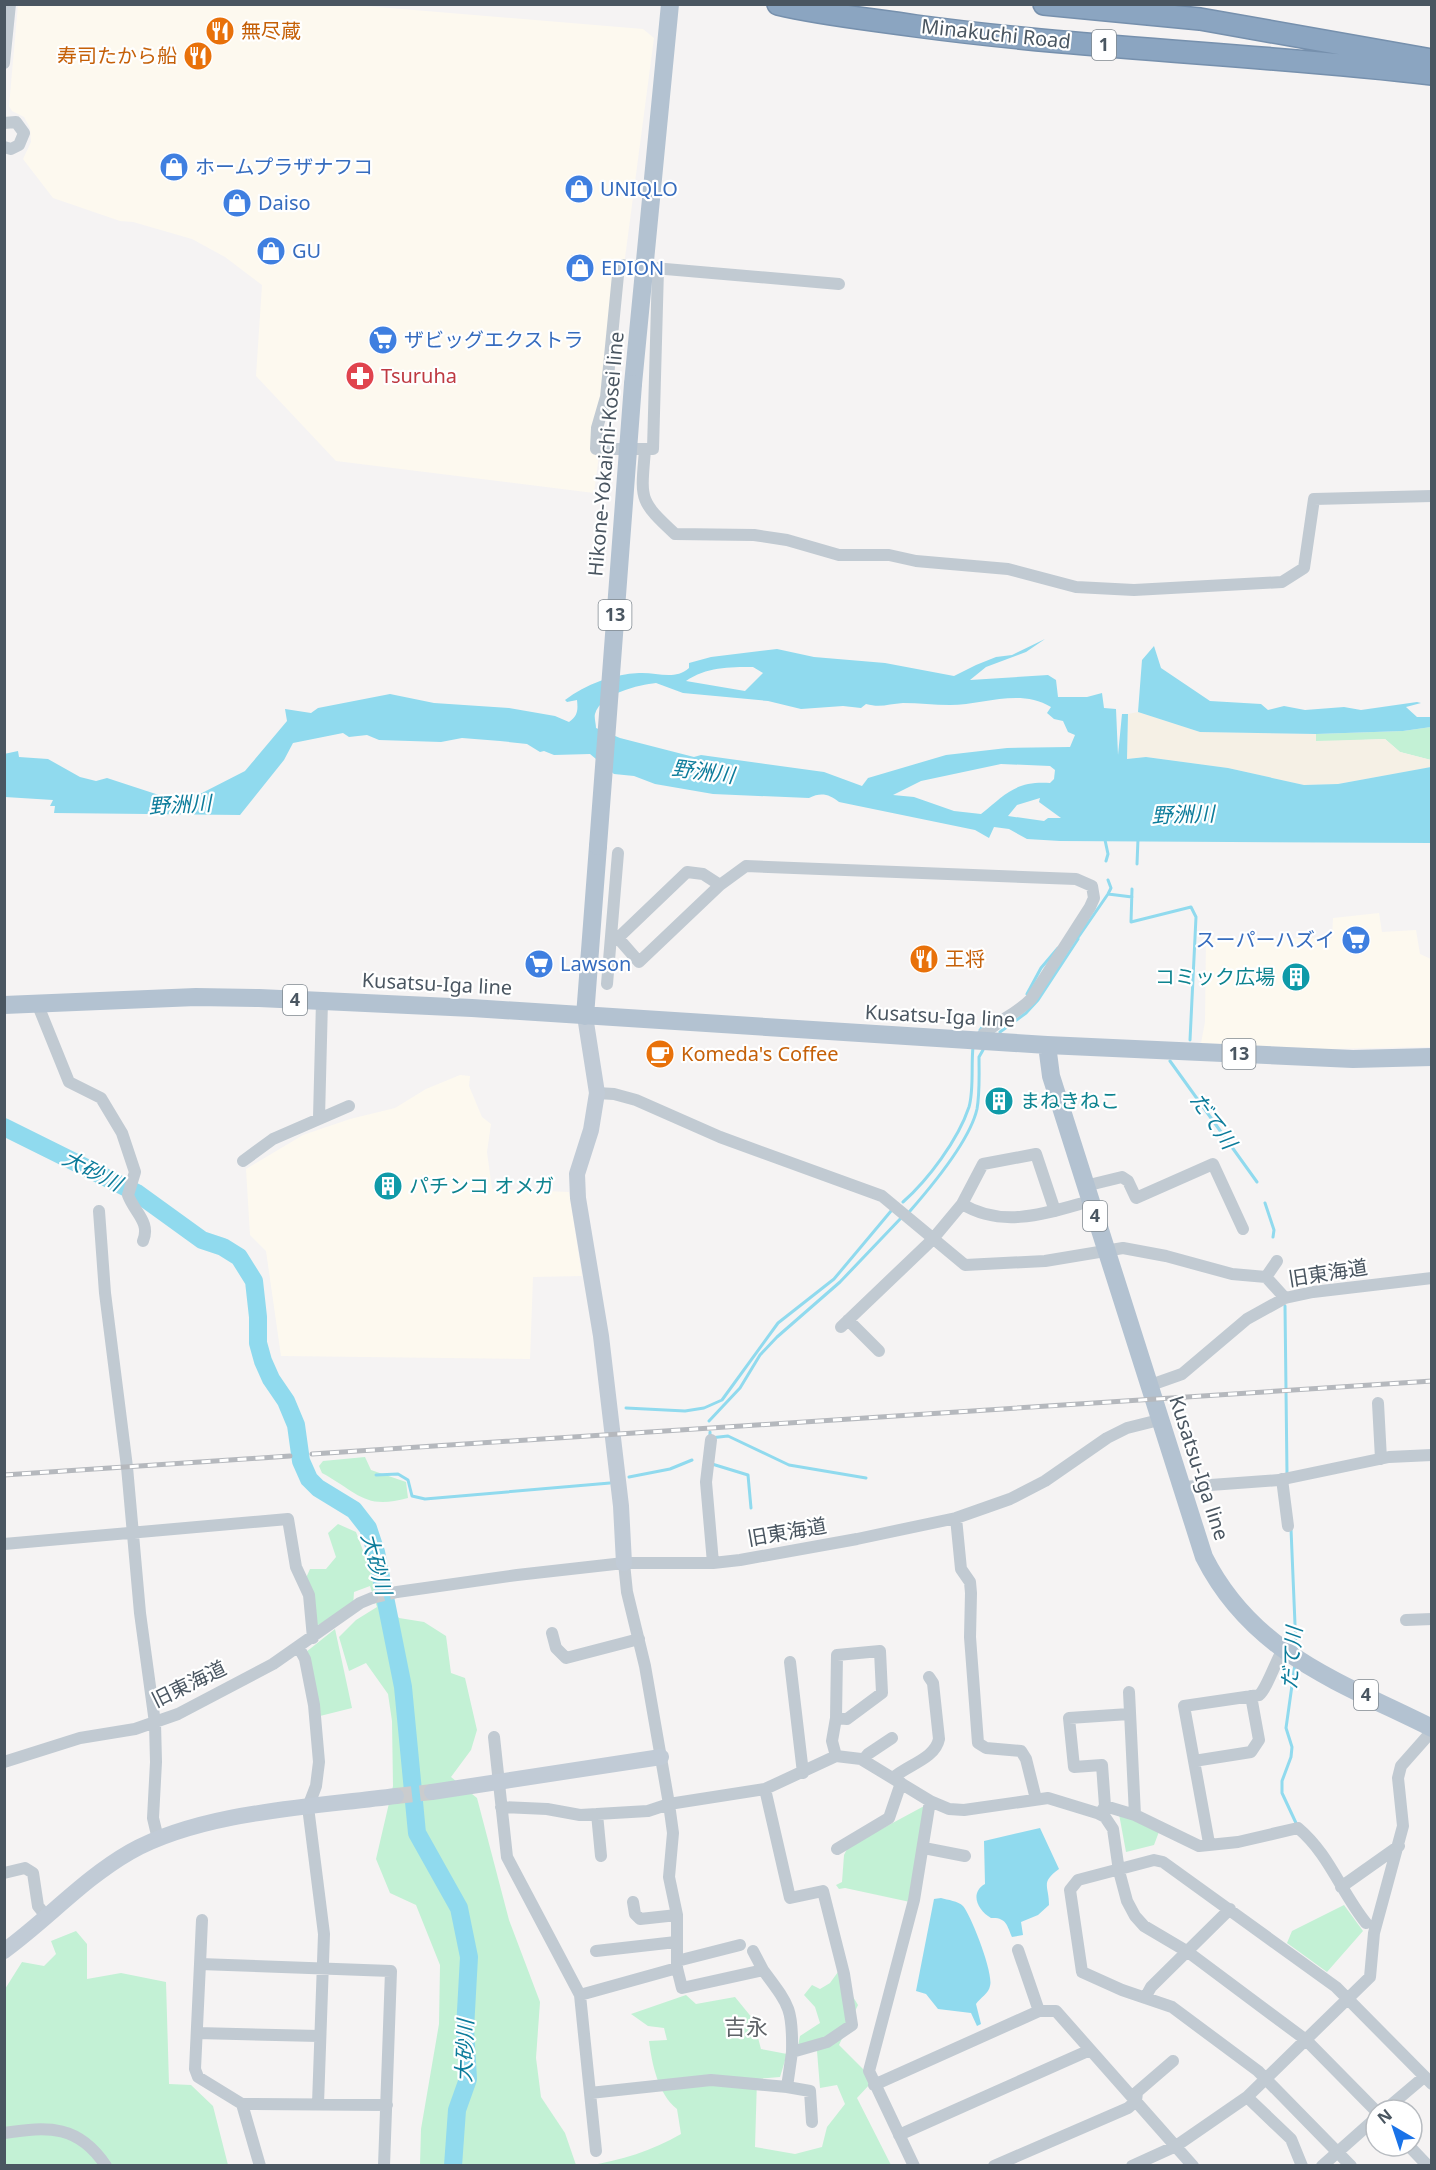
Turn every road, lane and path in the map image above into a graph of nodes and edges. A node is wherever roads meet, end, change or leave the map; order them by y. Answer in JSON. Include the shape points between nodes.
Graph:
{"nodes":[{"id":1,"x":10,"y":4,"type":"edge"},
{"id":2,"x":670,"y":4,"type":"edge"},
{"id":3,"x":778,"y":4,"type":"edge"},
{"id":4,"x":1044,"y":4,"type":"edge"},
{"id":5,"x":1431,"y":60,"type":"edge"},
{"id":6,"x":4,"y":63,"type":"edge"},
{"id":7,"x":1431,"y":74,"type":"edge"},
{"id":8,"x":4,"y":123,"type":"edge"},
{"id":9,"x":4,"y":147,"type":"edge"},
{"id":10,"x":650,"y":267,"type":"junction"},
{"id":11,"x":839,"y":284,"type":"dead end"},
{"id":12,"x":645,"y":450,"type":"junction"},
{"id":13,"x":1431,"y":496,"type":"edge"},
{"id":14,"x":618,"y":853,"type":"dead end"},
{"id":15,"x":720,"y":885,"type":"junction"},
{"id":16,"x":591,"y":936,"type":"junction"},
{"id":17,"x":614,"y":938,"type":"junction"},
{"id":18,"x":607,"y":984,"type":"dead end"},
{"id":19,"x":322,"y":1001,"type":"junction"},
{"id":20,"x":38,"y":1003,"type":"junction"},
{"id":21,"x":4,"y":1005,"type":"edge"},
{"id":22,"x":585,"y":1016,"type":"junction"},
{"id":23,"x":978,"y":1040,"type":"junction"},
{"id":24,"x":1047,"y":1045,"type":"junction"},
{"id":25,"x":1431,"y":1058,"type":"edge"},
{"id":26,"x":597,"y":1093,"type":"junction"},
{"id":27,"x":349,"y":1106,"type":"dead end"},
{"id":28,"x":319,"y":1118,"type":"junction"},
{"id":29,"x":243,"y":1161,"type":"dead end"},
{"id":30,"x":1088,"y":1193,"type":"junction"},
{"id":31,"x":962,"y":1204,"type":"junction"},
{"id":32,"x":99,"y":1211,"type":"dead end"},
{"id":33,"x":1055,"y":1211,"type":"junction"},
{"id":34,"x":1243,"y":1229,"type":"dead end"},
{"id":35,"x":932,"y":1240,"type":"junction"},
{"id":36,"x":142,"y":1241,"type":"dead end"},
{"id":37,"x":1106,"y":1252,"type":"junction"},
{"id":38,"x":1277,"y":1261,"type":"dead end"},
{"id":39,"x":1266,"y":1277,"type":"junction"},
{"id":40,"x":1431,"y":1278,"type":"edge"},
{"id":41,"x":1285,"y":1298,"type":"junction"},
{"id":42,"x":879,"y":1351,"type":"dead end"},
{"id":43,"x":1148,"y":1386,"type":"junction"},
{"id":44,"x":1378,"y":1403,"type":"dead end"},
{"id":45,"x":1159,"y":1420,"type":"junction"},
{"id":46,"x":711,"y":1440,"type":"dead end"},
{"id":47,"x":1431,"y":1455,"type":"edge"},
{"id":48,"x":1381,"y":1459,"type":"junction"},
{"id":49,"x":1282,"y":1479,"type":"junction"},
{"id":50,"x":1183,"y":1487,"type":"junction"},
{"id":51,"x":956,"y":1518,"type":"junction"},
{"id":52,"x":1288,"y":1526,"type":"dead end"},
{"id":53,"x":133,"y":1533,"type":"junction"},
{"id":54,"x":4,"y":1544,"type":"edge"},
{"id":55,"x":624,"y":1563,"type":"junction"},
{"id":56,"x":712,"y":1563,"type":"junction"},
{"id":57,"x":397,"y":1592,"type":"tunnel mouth"},
{"id":58,"x":372,"y":1598,"type":"tunnel mouth"},
{"id":59,"x":1431,"y":1619,"type":"edge"},
{"id":60,"x":1406,"y":1620,"type":"dead end"},
{"id":61,"x":552,"y":1633,"type":"dead end"},
{"id":62,"x":313,"y":1638,"type":"junction"},
{"id":63,"x":639,"y":1639,"type":"junction"},
{"id":64,"x":298,"y":1648,"type":"junction"},
{"id":65,"x":1292,"y":1657,"type":"junction"},
{"id":66,"x":790,"y":1662,"type":"dead end"},
{"id":67,"x":929,"y":1677,"type":"dead end"},
{"id":68,"x":1129,"y":1692,"type":"dead end"},
{"id":69,"x":1251,"y":1696,"type":"junction"},
{"id":70,"x":1129,"y":1714,"type":"junction"},
{"id":71,"x":836,"y":1718,"type":"junction"},
{"id":72,"x":155,"y":1723,"type":"junction"},
{"id":73,"x":1431,"y":1730,"type":"edge"},
{"id":74,"x":494,"y":1737,"type":"dead end"},
{"id":75,"x":892,"y":1738,"type":"dead end"},
{"id":76,"x":836,"y":1756,"type":"junction"},
{"id":77,"x":661,"y":1757,"type":"junction"},
{"id":78,"x":863,"y":1760,"type":"junction"},
{"id":79,"x":1194,"y":1761,"type":"junction"},
{"id":80,"x":4,"y":1762,"type":"edge"},
{"id":81,"x":803,"y":1773,"type":"junction"},
{"id":82,"x":897,"y":1781,"type":"junction"},
{"id":83,"x":497,"y":1782,"type":"junction"},
{"id":84,"x":765,"y":1789,"type":"junction"},
{"id":85,"x":432,"y":1792,"type":"tunnel mouth"},
{"id":86,"x":396,"y":1796,"type":"tunnel mouth"},
{"id":87,"x":1035,"y":1799,"type":"junction"},
{"id":88,"x":930,"y":1801,"type":"junction"},
{"id":89,"x":669,"y":1804,"type":"junction"},
{"id":90,"x":308,"y":1807,"type":"junction"},
{"id":91,"x":501,"y":1807,"type":"junction"},
{"id":92,"x":1103,"y":1810,"type":"junction"},
{"id":93,"x":597,"y":1814,"type":"junction"},
{"id":94,"x":1136,"y":1815,"type":"junction"},
{"id":95,"x":158,"y":1839,"type":"junction"},
{"id":96,"x":1209,"y":1843,"type":"junction"},
{"id":97,"x":1399,"y":1845,"type":"junction"},
{"id":98,"x":924,"y":1848,"type":"junction"},
{"id":99,"x":837,"y":1849,"type":"dead end"},
{"id":100,"x":601,"y":1856,"type":"dead end"},
{"id":101,"x":965,"y":1856,"type":"dead end"},
{"id":102,"x":1119,"y":1871,"type":"junction"},
{"id":103,"x":4,"y":1872,"type":"edge"},
{"id":104,"x":1341,"y":1887,"type":"junction"},
{"id":105,"x":633,"y":1902,"type":"dead end"},
{"id":106,"x":1230,"y":1909,"type":"junction"},
{"id":107,"x":677,"y":1915,"type":"junction"},
{"id":108,"x":46,"y":1916,"type":"junction"},
{"id":109,"x":202,"y":1920,"type":"dead end"},
{"id":110,"x":1366,"y":1923,"type":"dead end"},
{"id":111,"x":676,"y":1942,"type":"junction"},
{"id":112,"x":740,"y":1945,"type":"dead end"},
{"id":113,"x":1018,"y":1950,"type":"dead end"},
{"id":114,"x":4,"y":1951,"type":"edge"},
{"id":115,"x":596,"y":1951,"type":"dead end"},
{"id":116,"x":753,"y":1951,"type":"dead end"},
{"id":117,"x":1188,"y":1952,"type":"junction"},
{"id":118,"x":200,"y":1964,"type":"junction"},
{"id":119,"x":677,"y":1965,"type":"junction"},
{"id":120,"x":323,"y":1969,"type":"junction"},
{"id":121,"x":763,"y":1970,"type":"junction"},
{"id":122,"x":580,"y":1995,"type":"junction"},
{"id":123,"x":1145,"y":1998,"type":"junction"},
{"id":124,"x":1348,"y":1998,"type":"junction"},
{"id":125,"x":1039,"y":2011,"type":"junction"},
{"id":126,"x":197,"y":2033,"type":"junction"},
{"id":127,"x":319,"y":2036,"type":"junction"},
{"id":128,"x":1306,"y":2040,"type":"junction"},
{"id":129,"x":1090,"y":2050,"type":"junction"},
{"id":130,"x":792,"y":2052,"type":"junction"},
{"id":131,"x":1173,"y":2061,"type":"dead end"},
{"id":132,"x":1266,"y":2079,"type":"junction"},
{"id":133,"x":1428,"y":2080,"type":"edge"},
{"id":134,"x":874,"y":2085,"type":"junction"},
{"id":135,"x":787,"y":2087,"type":"junction"},
{"id":136,"x":590,"y":2093,"type":"junction"},
{"id":137,"x":1247,"y":2097,"type":"junction"},
{"id":138,"x":1402,"y":2098,"type":"edge"},
{"id":139,"x":1364,"y":2099,"type":"edge"},
{"id":140,"x":1136,"y":2101,"type":"junction"},
{"id":141,"x":242,"y":2104,"type":"junction"},
{"id":142,"x":318,"y":2104,"type":"junction"},
{"id":143,"x":387,"y":2105,"type":"junction"},
{"id":144,"x":812,"y":2122,"type":"dead end"},
{"id":145,"x":1364,"y":2128,"type":"edge"},
{"id":146,"x":4,"y":2133,"type":"edge"},
{"id":147,"x":899,"y":2135,"type":"junction"},
{"id":148,"x":1176,"y":2146,"type":"junction"},
{"id":149,"x":596,"y":2151,"type":"dead end"},
{"id":150,"x":1338,"y":2151,"type":"junction"},
{"id":151,"x":106,"y":2166,"type":"edge"},
{"id":152,"x":260,"y":2166,"type":"edge"},
{"id":153,"x":384,"y":2166,"type":"edge"},
{"id":154,"x":914,"y":2166,"type":"edge"},
{"id":155,"x":994,"y":2166,"type":"edge"},
{"id":156,"x":1132,"y":2166,"type":"edge"},
{"id":157,"x":1193,"y":2166,"type":"edge"},
{"id":158,"x":1302,"y":2166,"type":"edge"},
{"id":159,"x":1322,"y":2166,"type":"edge"},
{"id":160,"x":1351,"y":2166,"type":"edge"}],
"edges":[{"from":1,"to":6,"type":"street"},
{"from":2,"to":10,"type":"main road","name":"Hikone-Yokaichi-Kosei line","number":"13"},
{"from":3,"to":7,"type":"highway","name":"Minakuchi Road","number":"1","via":[[820,15],[974,33]]},
{"from":4,"to":5,"type":"highway","name":"Minakuchi Road","number":"1","via":[[1200,19]]},
{"from":8,"to":9,"type":"street","via":[[16,122],[24,133],[19,146]]},
{"from":10,"to":11,"type":"street"},
{"from":10,"to":12,"type":"street","via":[[653,449]]},
{"from":10,"to":12,"type":"street","via":[[619,265],[606,397],[596,449]]},
{"from":10,"to":16,"type":"main road","name":"Hikone-Yokaichi-Kosei line","number":"13","bridge":true,"via":[[633,384]]},
{"from":12,"to":13,"type":"street","via":[[642,495],[648,509],[675,534],[754,535],[839,555],[889,555],[1008,569],[1076,587],[1134,590],[1282,582],[1304,568],[1314,500]]},
{"from":14,"to":17,"type":"street"},
{"from":15,"to":17,"type":"street","via":[[703,874],[687,872]]},
{"from":15,"to":17,"type":"street","via":[[639,962]]},
{"from":15,"to":23,"type":"street","via":[[746,866],[1076,879],[1092,886],[1094,898],[1090,907],[1031,999]]},
{"from":16,"to":17,"type":"street"},
{"from":16,"to":22,"type":"main road","name":"Hikone-Yokaichi-Kosei line","number":"13"},
{"from":17,"to":18,"type":"street"},
{"from":19,"to":20,"type":"main road","name":"Kusatsu-Iga line","number":"4","via":[[196,997]]},
{"from":19,"to":22,"type":"main road","name":"Kusatsu-Iga line","number":"4"},
{"from":19,"to":28,"type":"street"},
{"from":20,"to":21,"type":"main road","name":"Kusatsu-Iga line","number":"4"},
{"from":20,"to":36,"type":"street","via":[[69,1082],[101,1098],[122,1133],[135,1172],[129,1191],[145,1226]]},
{"from":22,"to":23,"type":"main road","name":"Kusatsu-Iga line","number":"4"},
{"from":22,"to":26,"type":"street"},
{"from":23,"to":24,"type":"main road","name":"Kusatsu-Iga line","number":"4"},
{"from":24,"to":25,"type":"main road","number":"13","via":[[1353,1059]]},
{"from":24,"to":30,"type":"main road","name":"Kusatsu-Iga line","number":"4","via":[[1051,1076]]},
{"from":26,"to":35,"type":"street","via":[[636,1100],[720,1137],[882,1196]]},
{"from":26,"to":55,"type":"street","via":[[591,1130],[577,1174],[578,1198],[601,1336]]},
{"from":27,"to":28,"type":"street"},
{"from":28,"to":29,"type":"street","via":[[273,1139]]},
{"from":30,"to":33,"type":"street"},
{"from":30,"to":34,"type":"street","via":[[1122,1177],[1136,1198],[1214,1164]]},
{"from":30,"to":37,"type":"main road","name":"Kusatsu-Iga line","number":"4"},
{"from":31,"to":33,"type":"street","via":[[980,1215],[1033,1217]]},
{"from":31,"to":33,"type":"street","via":[[983,1164],[1036,1154]]},
{"from":31,"to":35,"type":"street"},
{"from":32,"to":53,"type":"street"},
{"from":35,"to":37,"type":"street","via":[[956,1260],[977,1266]]},
{"from":35,"to":42,"type":"street","via":[[845,1323]]},
{"from":37,"to":39,"type":"street","via":[[1123,1248],[1232,1274]]},
{"from":37,"to":43,"type":"main road","name":"Kusatsu-Iga line","number":"4"},
{"from":38,"to":39,"type":"street"},
{"from":39,"to":41,"type":"street"},
{"from":40,"to":41,"type":"street","name":"旧東海道"},
{"from":41,"to":43,"type":"street","name":"旧東海道","via":[[1247,1319],[1182,1374]]},
{"from":43,"to":45,"type":"main road","name":"Kusatsu-Iga line","number":"4"},
{"from":44,"to":48,"type":"street"},
{"from":45,"to":50,"type":"main road","name":"Kusatsu-Iga line","number":"4"},
{"from":45,"to":51,"type":"street","name":"旧東海道","via":[[1127,1428],[1010,1499]]},
{"from":46,"to":56,"type":"street","via":[[706,1482]]},
{"from":47,"to":48,"type":"street"},
{"from":48,"to":49,"type":"street"},
{"from":49,"to":50,"type":"street"},
{"from":49,"to":52,"type":"street"},
{"from":50,"to":65,"type":"main road","name":"Kusatsu-Iga line","number":"4","via":[[1204,1557],[1214,1576],[1242,1615]]},
{"from":51,"to":56,"type":"street","name":"旧東海道"},
{"from":51,"to":87,"type":"street","via":[[961,1569],[970,1582],[978,1743],[986,1748],[1021,1751]]},
{"from":53,"to":54,"type":"street"},
{"from":53,"to":62,"type":"street","via":[[288,1519],[296,1567],[309,1595]]},
{"from":53,"to":72,"type":"street"},
{"from":55,"to":56,"type":"street","name":"旧東海道"},
{"from":55,"to":57,"type":"street","name":"旧東海道"},
{"from":55,"to":63,"type":"street"},
{"from":58,"to":62,"type":"street","name":"旧東海道"},
{"from":59,"to":60,"type":"street"},
{"from":61,"to":63,"type":"street","via":[[556,1648],[566,1658]]},
{"from":62,"to":64,"type":"street","name":"旧東海道"},
{"from":63,"to":77,"type":"street"},
{"from":64,"to":72,"type":"street","name":"旧東海道"},
{"from":64,"to":90,"type":"street","via":[[305,1659],[314,1705],[319,1762]]},
{"from":65,"to":69,"type":"street","via":[[1270,1670],[1265,1690]]},
{"from":65,"to":73,"type":"main road","name":"Kusatsu-Iga line","number":"4"},
{"from":66,"to":81,"type":"street"},
{"from":67,"to":82,"type":"street","via":[[933,1683],[937,1747],[905,1767]]},
{"from":68,"to":70,"type":"street"},
{"from":69,"to":79,"type":"street","via":[[1259,1740],[1251,1752]]},
{"from":69,"to":79,"type":"street","via":[[1184,1706]]},
{"from":70,"to":92,"type":"street","via":[[1069,1718],[1074,1767],[1102,1765]]},
{"from":70,"to":94,"type":"street"},
{"from":71,"to":71,"type":"street","via":[[837,1655],[880,1651],[882,1693],[847,1719]]},
{"from":71,"to":76,"type":"street","via":[[832,1741]]},
{"from":72,"to":80,"type":"street","name":"旧東海道","via":[[80,1738]]},
{"from":72,"to":95,"type":"street","via":[[153,1818]]},
{"from":73,"to":97,"type":"street","via":[[1401,1766],[1398,1778],[1403,1826]]},
{"from":74,"to":83,"type":"street"},
{"from":75,"to":78,"type":"street"},
{"from":76,"to":78,"type":"street"},
{"from":76,"to":81,"type":"street"},
{"from":77,"to":83,"type":"street"},
{"from":77,"to":89,"type":"street"},
{"from":78,"to":82,"type":"street"},
{"from":79,"to":96,"type":"street"},
{"from":81,"to":84,"type":"street"},
{"from":82,"to":88,"type":"street"},
{"from":82,"to":99,"type":"street","via":[[889,1818]]},
{"from":83,"to":85,"type":"street"},
{"from":83,"to":91,"type":"street"},
{"from":84,"to":89,"type":"street"},
{"from":84,"to":130,"type":"street","via":[[790,1898],[823,1891],[852,2025],[827,2042]]},
{"from":86,"to":90,"type":"street"},
{"from":87,"to":88,"type":"street","via":[[964,1810]]},
{"from":87,"to":92,"type":"street","via":[[1048,1798]]},
{"from":88,"to":98,"type":"street"},
{"from":89,"to":93,"type":"street","via":[[648,1811]]},
{"from":89,"to":107,"type":"street","via":[[673,1833],[669,1877]]},
{"from":90,"to":95,"type":"street","via":[[217,1821]]},
{"from":90,"to":120,"type":"street","via":[[324,1934]]},
{"from":91,"to":93,"type":"street"},
{"from":91,"to":122,"type":"street","via":[[507,1857]]},
{"from":92,"to":94,"type":"street"},
{"from":92,"to":102,"type":"street","via":[[1113,1829]]},
{"from":93,"to":100,"type":"street"},
{"from":94,"to":96,"type":"street","via":[[1199,1846]]},
{"from":95,"to":108,"type":"street","via":[[100,1871]]},
{"from":96,"to":104,"type":"street","via":[[1238,1842],[1298,1828],[1324,1854]]},
{"from":97,"to":104,"type":"street"},
{"from":97,"to":124,"type":"street","via":[[1374,1933],[1370,1977]]},
{"from":98,"to":101,"type":"street"},
{"from":98,"to":134,"type":"street","via":[[870,2065]]},
{"from":102,"to":106,"type":"street","via":[[1154,1860],[1163,1862]]},
{"from":102,"to":117,"type":"street","via":[[1135,1916],[1144,1926]]},
{"from":102,"to":123,"type":"street","via":[[1078,1880],[1070,1890],[1077,1950],[1083,1972]]},
{"from":103,"to":108,"type":"street","via":[[25,1868],[33,1873],[38,1906]]},
{"from":104,"to":110,"type":"street"},
{"from":105,"to":107,"type":"street","via":[[640,1919]]},
{"from":106,"to":117,"type":"street"},
{"from":106,"to":124,"type":"street"},
{"from":107,"to":111,"type":"street"},
{"from":108,"to":114,"type":"street"},
{"from":109,"to":118,"type":"street"},
{"from":111,"to":115,"type":"street"},
{"from":111,"to":119,"type":"street"},
{"from":112,"to":119,"type":"street"},
{"from":113,"to":125,"type":"street"},
{"from":116,"to":121,"type":"street"},
{"from":117,"to":123,"type":"street","via":[[1151,1987]]},
{"from":117,"to":128,"type":"street"},
{"from":118,"to":120,"type":"street"},
{"from":118,"to":126,"type":"street"},
{"from":119,"to":121,"type":"street","via":[[681,1988]]},
{"from":119,"to":122,"type":"street"},
{"from":120,"to":127,"type":"street"},
{"from":120,"to":143,"type":"street","via":[[392,1971]]},
{"from":121,"to":130,"type":"street","via":[[793,2018]]},
{"from":122,"to":136,"type":"street"},
{"from":123,"to":132,"type":"street","via":[[1172,2007]]},
{"from":124,"to":128,"type":"street"},
{"from":124,"to":133,"type":"street"},
{"from":125,"to":129,"type":"street","via":[[1056,2011]]},
{"from":125,"to":134,"type":"street"},
{"from":126,"to":127,"type":"street"},
{"from":126,"to":141,"type":"street","via":[[198,2077]]},
{"from":127,"to":142,"type":"street"},
{"from":128,"to":132,"type":"street"},
{"from":128,"to":139,"type":"street"},
{"from":129,"to":140,"type":"street"},
{"from":129,"to":147,"type":"street"},
{"from":130,"to":135,"type":"street"},
{"from":131,"to":140,"type":"street","via":[[1137,2092]]},
{"from":132,"to":137,"type":"street"},
{"from":132,"to":150,"type":"street"},
{"from":133,"to":138,"type":"street"},
{"from":134,"to":147,"type":"street"},
{"from":135,"to":136,"type":"street","via":[[711,2080]]},
{"from":135,"to":144,"type":"street","via":[[810,2091]]},
{"from":136,"to":149,"type":"street"},
{"from":137,"to":148,"type":"street"},
{"from":137,"to":158,"type":"street","via":[[1291,2139]]},
{"from":140,"to":148,"type":"street"},
{"from":140,"to":155,"type":"street","via":[[1128,2108]]},
{"from":141,"to":142,"type":"street"},
{"from":141,"to":152,"type":"street"},
{"from":142,"to":143,"type":"street"},
{"from":143,"to":153,"type":"street"},
{"from":145,"to":150,"type":"street"},
{"from":146,"to":151,"type":"street","via":[[38,2127],[60,2130],[95,2149]]},
{"from":147,"to":154,"type":"street"},
{"from":148,"to":156,"type":"street"},
{"from":148,"to":157,"type":"street"},
{"from":150,"to":159,"type":"street"},
{"from":150,"to":160,"type":"street"}]}
